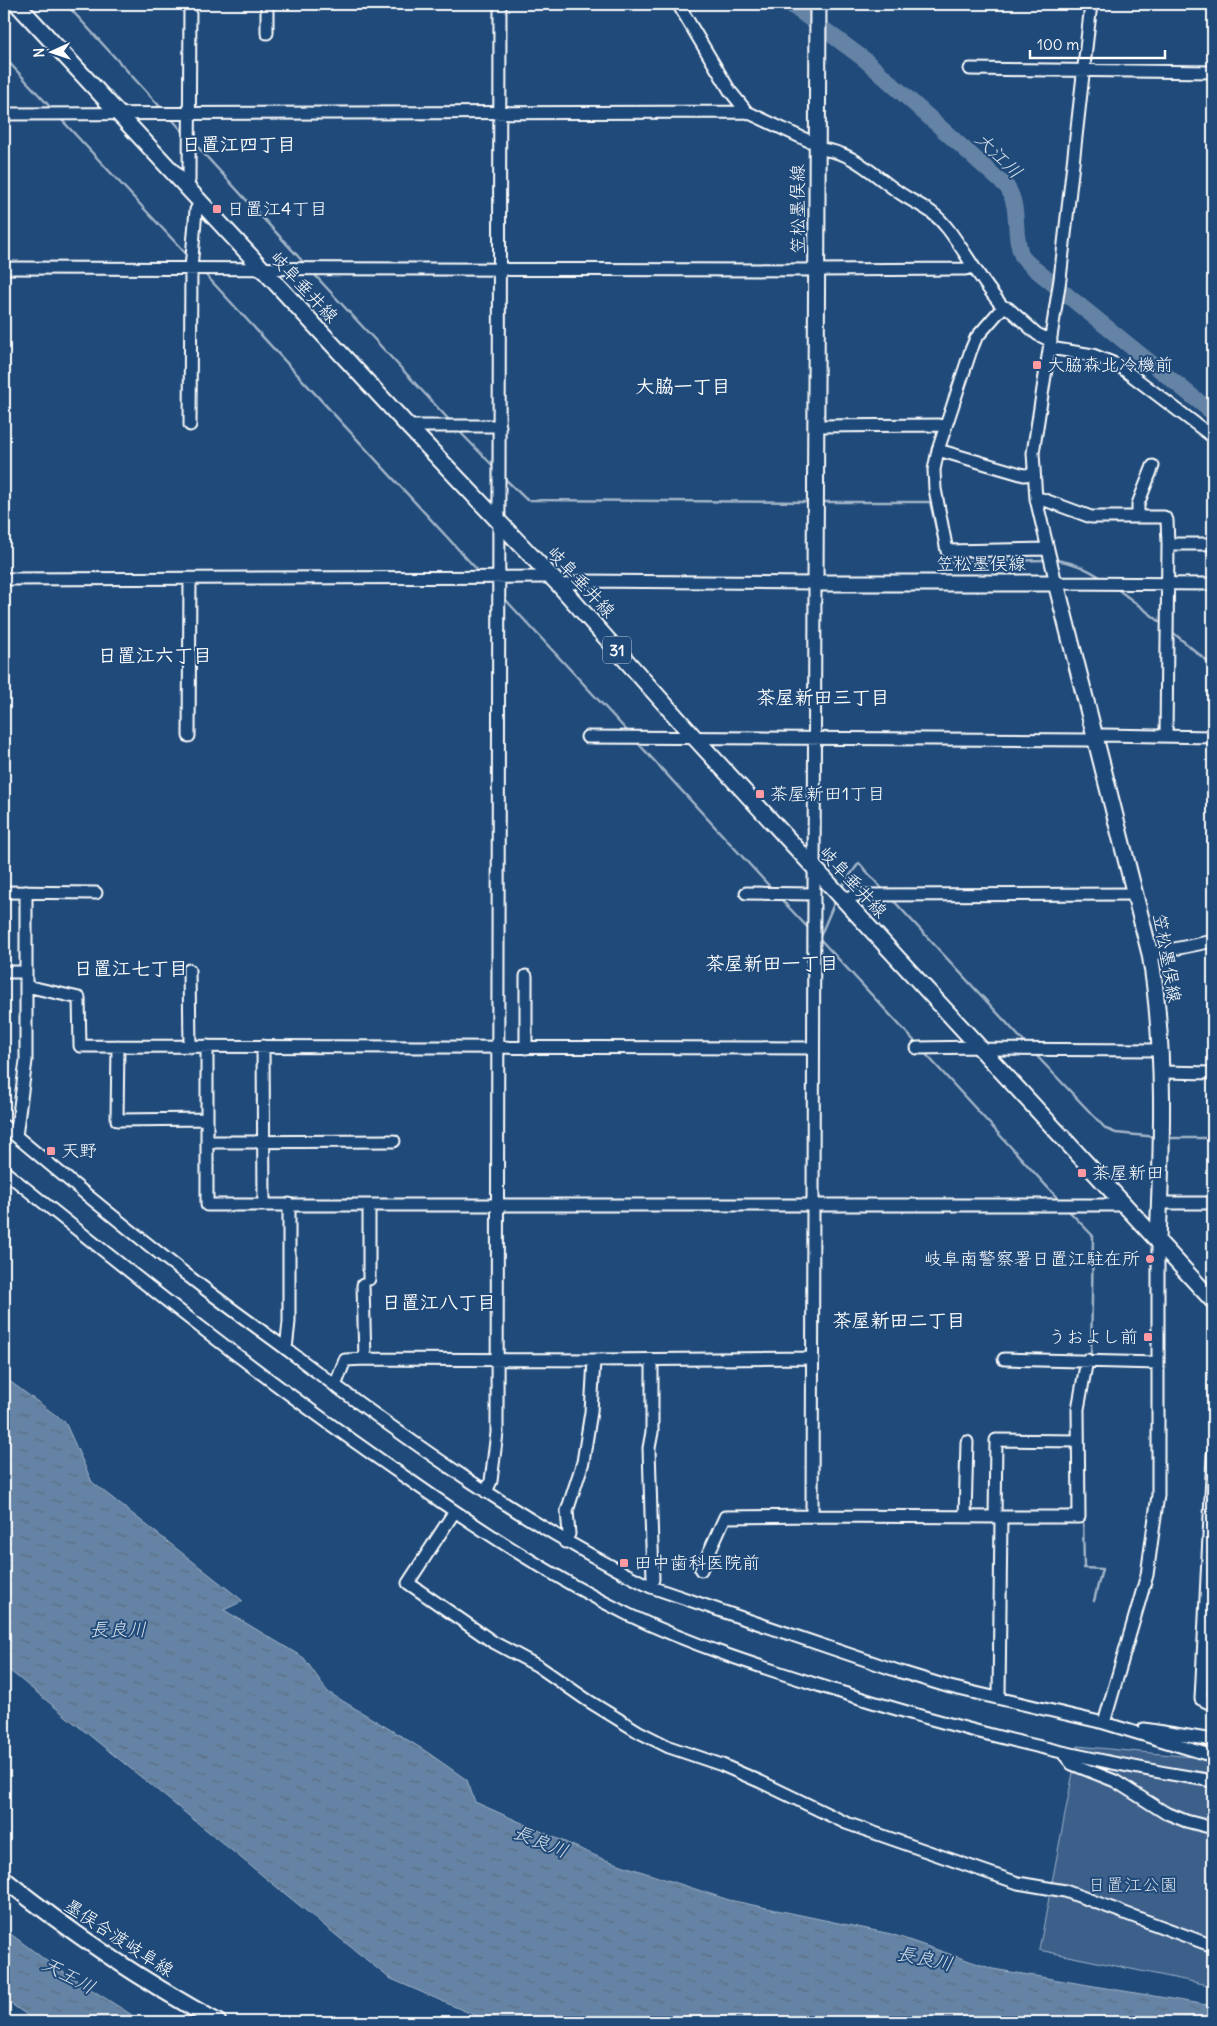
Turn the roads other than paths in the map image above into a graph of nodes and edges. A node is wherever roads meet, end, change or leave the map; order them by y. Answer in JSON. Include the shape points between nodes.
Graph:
{"nodes":[{"id":1,"x":17,"y":4,"type":"edge"},
{"id":2,"x":190,"y":4,"type":"edge"},
{"id":3,"x":267,"y":4,"type":"edge"},
{"id":4,"x":500,"y":4,"type":"edge"},
{"id":5,"x":678,"y":4,"type":"edge"},
{"id":6,"x":1090,"y":4,"type":"edge"},
{"id":7,"x":818,"y":9,"type":"edge"},
{"id":8,"x":267,"y":33,"type":"dead end"},
{"id":9,"x":970,"y":69,"type":"dead end"},
{"id":10,"x":1084,"y":71,"type":"junction"},
{"id":11,"x":1213,"y":72,"type":"edge"},
{"id":12,"x":747,"y":112,"type":"junction"},
{"id":13,"x":190,"y":113,"type":"junction"},
{"id":14,"x":4,"y":114,"type":"edge"},
{"id":15,"x":501,"y":114,"type":"junction"},
{"id":16,"x":119,"y":115,"type":"junction"},
{"id":17,"x":817,"y":145,"type":"junction"},
{"id":18,"x":187,"y":188,"type":"junction"},
{"id":19,"x":200,"y":202,"type":"junction"},
{"id":20,"x":972,"y":266,"type":"junction"},
{"id":21,"x":260,"y":267,"type":"junction"},
{"id":22,"x":4,"y":268,"type":"edge"},
{"id":23,"x":500,"y":268,"type":"junction"},
{"id":24,"x":191,"y":269,"type":"junction"},
{"id":25,"x":816,"y":270,"type":"junction"},
{"id":26,"x":1003,"y":306,"type":"junction"},
{"id":27,"x":1050,"y":344,"type":"junction"},
{"id":28,"x":190,"y":425,"type":"dead end"},
{"id":29,"x":408,"y":426,"type":"junction"},
{"id":30,"x":500,"y":426,"type":"junction"},
{"id":31,"x":816,"y":426,"type":"junction"},
{"id":32,"x":945,"y":427,"type":"junction"},
{"id":33,"x":1213,"y":437,"type":"edge"},
{"id":34,"x":938,"y":450,"type":"junction"},
{"id":35,"x":1153,"y":466,"type":"dead end"},
{"id":36,"x":1033,"y":474,"type":"junction"},
{"id":37,"x":1036,"y":499,"type":"junction"},
{"id":38,"x":1138,"y":517,"type":"junction"},
{"id":39,"x":500,"y":523,"type":"junction"},
{"id":40,"x":1168,"y":544,"type":"junction"},
{"id":41,"x":1213,"y":544,"type":"edge"},
{"id":42,"x":1047,"y":549,"type":"junction"},
{"id":43,"x":190,"y":578,"type":"junction"},
{"id":44,"x":4,"y":579,"type":"edge"},
{"id":45,"x":499,"y":579,"type":"junction"},
{"id":46,"x":556,"y":582,"type":"junction"},
{"id":47,"x":815,"y":583,"type":"junction"},
{"id":48,"x":1056,"y":583,"type":"junction"},
{"id":49,"x":1167,"y":584,"type":"junction"},
{"id":50,"x":1213,"y":584,"type":"edge"},
{"id":51,"x":189,"y":736,"type":"dead end"},
{"id":52,"x":1166,"y":736,"type":"junction"},
{"id":53,"x":587,"y":737,"type":"dead end"},
{"id":54,"x":694,"y":737,"type":"junction"},
{"id":55,"x":1213,"y":737,"type":"edge"},
{"id":56,"x":1096,"y":738,"type":"junction"},
{"id":57,"x":814,"y":740,"type":"junction"},
{"id":58,"x":814,"y":867,"type":"junction"},
{"id":59,"x":4,"y":892,"type":"edge"},
{"id":60,"x":26,"y":892,"type":"junction"},
{"id":61,"x":96,"y":893,"type":"dead end"},
{"id":62,"x":746,"y":893,"type":"dead end"},
{"id":63,"x":814,"y":894,"type":"junction"},
{"id":64,"x":1136,"y":894,"type":"junction"},
{"id":65,"x":844,"y":899,"type":"junction"},
{"id":66,"x":1213,"y":941,"type":"edge"},
{"id":67,"x":1150,"y":954,"type":"junction"},
{"id":68,"x":189,"y":970,"type":"dead end"},
{"id":69,"x":4,"y":972,"type":"edge"},
{"id":70,"x":24,"y":972,"type":"junction"},
{"id":71,"x":526,"y":976,"type":"dead end"},
{"id":72,"x":26,"y":986,"type":"junction"},
{"id":73,"x":118,"y":1046,"type":"junction"},
{"id":74,"x":207,"y":1046,"type":"junction"},
{"id":75,"x":263,"y":1046,"type":"junction"},
{"id":76,"x":190,"y":1047,"type":"junction"},
{"id":77,"x":499,"y":1048,"type":"junction"},
{"id":78,"x":526,"y":1048,"type":"junction"},
{"id":79,"x":813,"y":1048,"type":"junction"},
{"id":80,"x":917,"y":1048,"type":"dead end"},
{"id":81,"x":982,"y":1048,"type":"junction"},
{"id":82,"x":1159,"y":1050,"type":"junction"},
{"id":83,"x":1160,"y":1072,"type":"junction"},
{"id":84,"x":1213,"y":1073,"type":"edge"},
{"id":85,"x":207,"y":1119,"type":"junction"},
{"id":86,"x":4,"y":1126,"type":"edge"},
{"id":87,"x":16,"y":1136,"type":"junction"},
{"id":88,"x":264,"y":1140,"type":"junction"},
{"id":89,"x":394,"y":1141,"type":"dead end"},
{"id":90,"x":207,"y":1142,"type":"junction"},
{"id":91,"x":4,"y":1171,"type":"edge"},
{"id":92,"x":1159,"y":1203,"type":"junction"},
{"id":93,"x":1213,"y":1203,"type":"edge"},
{"id":94,"x":264,"y":1204,"type":"junction"},
{"id":95,"x":289,"y":1204,"type":"junction"},
{"id":96,"x":498,"y":1204,"type":"junction"},
{"id":97,"x":813,"y":1204,"type":"junction"},
{"id":98,"x":369,"y":1205,"type":"junction"},
{"id":99,"x":1126,"y":1205,"type":"junction"},
{"id":100,"x":1158,"y":1240,"type":"junction"},
{"id":101,"x":1213,"y":1301,"type":"edge"},
{"id":102,"x":286,"y":1349,"type":"junction"},
{"id":103,"x":814,"y":1358,"type":"junction"},
{"id":104,"x":365,"y":1359,"type":"junction"},
{"id":105,"x":497,"y":1359,"type":"junction"},
{"id":106,"x":1004,"y":1359,"type":"dead end"},
{"id":107,"x":594,"y":1360,"type":"junction"},
{"id":108,"x":652,"y":1360,"type":"junction"},
{"id":109,"x":1087,"y":1360,"type":"junction"},
{"id":110,"x":1158,"y":1363,"type":"junction"},
{"id":111,"x":335,"y":1386,"type":"junction"},
{"id":112,"x":1078,"y":1441,"type":"junction"},
{"id":113,"x":967,"y":1442,"type":"dead end"},
{"id":114,"x":1213,"y":1454,"type":"edge"},
{"id":115,"x":486,"y":1492,"type":"junction"},
{"id":116,"x":812,"y":1516,"type":"junction"},
{"id":117,"x":451,"y":1517,"type":"dead end"},
{"id":118,"x":965,"y":1517,"type":"junction"},
{"id":119,"x":998,"y":1517,"type":"junction"},
{"id":120,"x":565,"y":1542,"type":"junction"},
{"id":121,"x":701,"y":1570,"type":"dead end"},
{"id":122,"x":651,"y":1587,"type":"junction"},
{"id":123,"x":999,"y":1698,"type":"junction"},
{"id":124,"x":1213,"y":1705,"type":"edge"},
{"id":125,"x":1104,"y":1723,"type":"junction"},
{"id":126,"x":1127,"y":1730,"type":"junction"},
{"id":127,"x":1213,"y":1740,"type":"edge"},
{"id":128,"x":1062,"y":1752,"type":"junction"},
{"id":129,"x":1213,"y":1756,"type":"edge"},
{"id":130,"x":1213,"y":1781,"type":"edge"},
{"id":131,"x":1213,"y":1828,"type":"edge"},
{"id":132,"x":4,"y":1879,"type":"edge"},
{"id":133,"x":1213,"y":1946,"type":"edge"},
{"id":134,"x":218,"y":2022,"type":"edge"}],
"edges":[{"from":1,"to":16,"type":"main road","name":"岐阜垂井線","number":"31"},
{"from":2,"to":13,"type":"street"},
{"from":3,"to":8,"type":"street"},
{"from":4,"to":15,"type":"street"},
{"from":5,"to":12,"type":"street","via":[[730,91]]},
{"from":6,"to":10,"type":"street"},
{"from":7,"to":17,"type":"main road","name":"笠松墨俣線"},
{"from":9,"to":10,"type":"street"},
{"from":10,"to":11,"type":"street"},
{"from":10,"to":27,"type":"street"},
{"from":12,"to":15,"type":"street"},
{"from":12,"to":17,"type":"street"},
{"from":13,"to":15,"type":"street"},
{"from":13,"to":16,"type":"street"},
{"from":13,"to":18,"type":"street"},
{"from":14,"to":16,"type":"street"},
{"from":15,"to":23,"type":"street"},
{"from":16,"to":18,"type":"main road","name":"岐阜垂井線","number":"31"},
{"from":17,"to":20,"type":"street","via":[[852,158],[907,197],[926,206],[948,228]]},
{"from":17,"to":25,"type":"main road","name":"笠松墨俣線"},
{"from":18,"to":19,"type":"main road","name":"岐阜垂井線","number":"31"},
{"from":19,"to":21,"type":"main road","name":"岐阜垂井線","number":"31"},
{"from":19,"to":24,"type":"street","via":[[196,210]]},
{"from":20,"to":25,"type":"street","via":[[965,269]]},
{"from":20,"to":26,"type":"street"},
{"from":21,"to":23,"type":"street"},
{"from":21,"to":24,"type":"street"},
{"from":21,"to":29,"type":"main road","name":"岐阜垂井線","number":"31"},
{"from":22,"to":24,"type":"street"},
{"from":23,"to":25,"type":"street"},
{"from":23,"to":30,"type":"street"},
{"from":24,"to":28,"type":"street"},
{"from":25,"to":31,"type":"main road","name":"笠松墨俣線"},
{"from":26,"to":27,"type":"street"},
{"from":26,"to":32,"type":"street","via":[[974,342]]},
{"from":27,"to":33,"type":"street","via":[[1118,365]]},
{"from":27,"to":36,"type":"street"},
{"from":29,"to":30,"type":"street"},
{"from":29,"to":39,"type":"main road","name":"岐阜垂井線","number":"31"},
{"from":30,"to":39,"type":"street"},
{"from":31,"to":32,"type":"street"},
{"from":31,"to":47,"type":"main road","name":"笠松墨俣線"},
{"from":32,"to":34,"type":"street"},
{"from":34,"to":36,"type":"street","via":[[1024,475]]},
{"from":34,"to":42,"type":"street","via":[[935,488],[947,551]]},
{"from":35,"to":38,"type":"street","via":[[1138,504]]},
{"from":36,"to":37,"type":"street"},
{"from":37,"to":38,"type":"street","via":[[1091,517]]},
{"from":37,"to":42,"type":"street"},
{"from":38,"to":40,"type":"street","via":[[1164,517],[1167,520]]},
{"from":39,"to":45,"type":"street"},
{"from":39,"to":46,"type":"main road","name":"岐阜垂井線","number":"31"},
{"from":40,"to":41,"type":"street"},
{"from":40,"to":49,"type":"street"},
{"from":42,"to":48,"type":"street"},
{"from":43,"to":44,"type":"street"},
{"from":43,"to":45,"type":"street"},
{"from":43,"to":51,"type":"street"},
{"from":45,"to":46,"type":"street"},
{"from":45,"to":77,"type":"street"},
{"from":46,"to":47,"type":"street"},
{"from":46,"to":54,"type":"main road","name":"岐阜垂井線","number":"31"},
{"from":47,"to":48,"type":"main road","name":"笠松墨俣線"},
{"from":47,"to":57,"type":"street"},
{"from":48,"to":49,"type":"street"},
{"from":48,"to":56,"type":"main road","name":"笠松墨俣線"},
{"from":49,"to":50,"type":"street"},
{"from":49,"to":52,"type":"street"},
{"from":52,"to":55,"type":"street"},
{"from":52,"to":56,"type":"street","via":[[1103,735]]},
{"from":53,"to":54,"type":"street"},
{"from":54,"to":57,"type":"street"},
{"from":54,"to":58,"type":"main road","name":"岐阜垂井線","number":"31"},
{"from":56,"to":57,"type":"street"},
{"from":56,"to":64,"type":"main road","name":"笠松墨俣線"},
{"from":57,"to":58,"type":"street"},
{"from":58,"to":63,"type":"street"},
{"from":58,"to":65,"type":"main road","name":"岐阜垂井線","number":"31"},
{"from":59,"to":60,"type":"street"},
{"from":60,"to":61,"type":"street"},
{"from":60,"to":70,"type":"street"},
{"from":62,"to":63,"type":"street"},
{"from":63,"to":79,"type":"street"},
{"from":64,"to":65,"type":"street","via":[[857,895]]},
{"from":64,"to":67,"type":"main road","name":"笠松墨俣線"},
{"from":65,"to":81,"type":"main road","name":"岐阜垂井線","number":"31"},
{"from":66,"to":67,"type":"street"},
{"from":67,"to":82,"type":"main road","name":"笠松墨俣線","via":[[1156,990]]},
{"from":68,"to":76,"type":"street"},
{"from":69,"to":70,"type":"street"},
{"from":70,"to":72,"type":"street"},
{"from":71,"to":78,"type":"street"},
{"from":72,"to":73,"type":"street","via":[[79,998],[80,1046]]},
{"from":72,"to":87,"type":"street","via":[[26,1061]]},
{"from":73,"to":76,"type":"street"},
{"from":73,"to":85,"type":"street","via":[[117,1120]]},
{"from":74,"to":75,"type":"street"},
{"from":74,"to":76,"type":"street"},
{"from":74,"to":85,"type":"street"},
{"from":75,"to":77,"type":"street"},
{"from":75,"to":88,"type":"street"},
{"from":77,"to":78,"type":"street"},
{"from":77,"to":96,"type":"street"},
{"from":78,"to":79,"type":"street"},
{"from":79,"to":97,"type":"street"},
{"from":80,"to":81,"type":"street"},
{"from":81,"to":82,"type":"street"},
{"from":81,"to":99,"type":"main road","name":"岐阜垂井線","number":"31"},
{"from":82,"to":83,"type":"main road","name":"笠松墨俣線"},
{"from":83,"to":84,"type":"street"},
{"from":83,"to":92,"type":"main road","name":"笠松墨俣線"},
{"from":85,"to":90,"type":"street"},
{"from":86,"to":87,"type":"street"},
{"from":87,"to":102,"type":"street","via":[[195,1282]]},
{"from":88,"to":89,"type":"street"},
{"from":88,"to":90,"type":"street"},
{"from":88,"to":94,"type":"street"},
{"from":90,"to":94,"type":"street","via":[[208,1205]]},
{"from":91,"to":128,"type":"street","via":[[247,1363],[348,1438],[475,1526],[555,1576],[630,1615],[746,1662],[926,1719]]},
{"from":92,"to":93,"type":"street"},
{"from":92,"to":100,"type":"main road","name":"笠松墨俣線"},
{"from":94,"to":95,"type":"street"},
{"from":95,"to":98,"type":"street"},
{"from":95,"to":102,"type":"street"},
{"from":96,"to":97,"type":"street"},
{"from":96,"to":98,"type":"street"},
{"from":96,"to":105,"type":"street"},
{"from":97,"to":99,"type":"street"},
{"from":97,"to":103,"type":"street"},
{"from":98,"to":104,"type":"street"},
{"from":99,"to":100,"type":"main road","name":"岐阜垂井線","number":"31"},
{"from":100,"to":101,"type":"main road","name":"岐阜垂井線","number":"31"},
{"from":100,"to":110,"type":"street"},
{"from":102,"to":111,"type":"street"},
{"from":103,"to":108,"type":"street"},
{"from":103,"to":116,"type":"street"},
{"from":104,"to":105,"type":"street"},
{"from":104,"to":111,"type":"street","via":[[346,1360]]},
{"from":105,"to":107,"type":"street"},
{"from":105,"to":115,"type":"street","via":[[497,1433],[491,1480]]},
{"from":106,"to":109,"type":"street"},
{"from":107,"to":108,"type":"street"},
{"from":107,"to":120,"type":"street","via":[[591,1412],[583,1462],[567,1512],[569,1534]]},
{"from":108,"to":122,"type":"street","via":[[649,1448]]},
{"from":109,"to":110,"type":"street"},
{"from":109,"to":112,"type":"street","via":[[1079,1398]]},
{"from":110,"to":125,"type":"street","via":[[1158,1495],[1149,1560],[1139,1607]]},
{"from":111,"to":115,"type":"street"},
{"from":112,"to":119,"type":"street","via":[[1079,1518]]},
{"from":112,"to":119,"type":"street","via":[[996,1440]]},
{"from":113,"to":118,"type":"street"},
{"from":114,"to":124,"type":"street","via":[[1201,1699]]},
{"from":115,"to":120,"type":"street"},
{"from":116,"to":118,"type":"street"},
{"from":116,"to":121,"type":"street","via":[[725,1517]]},
{"from":117,"to":133,"type":"street","via":[[408,1583],[493,1642],[531,1662],[639,1732],[669,1747],[761,1782],[846,1823],[1018,1883],[1080,1896]]},
{"from":118,"to":119,"type":"street"},
{"from":119,"to":123,"type":"street"},
{"from":120,"to":122,"type":"street"},
{"from":122,"to":123,"type":"street","via":[[901,1672]]},
{"from":123,"to":125,"type":"street"},
{"from":125,"to":126,"type":"street"},
{"from":126,"to":127,"type":"street","via":[[1144,1729]]},
{"from":126,"to":129,"type":"street"},
{"from":128,"to":130,"type":"street","via":[[1107,1764]]},
{"from":128,"to":131,"type":"street","via":[[1072,1764],[1115,1781],[1164,1812]]},
{"from":132,"to":134,"type":"main road","name":"墨俣合渡岐阜線","via":[[49,1916]]}]}
